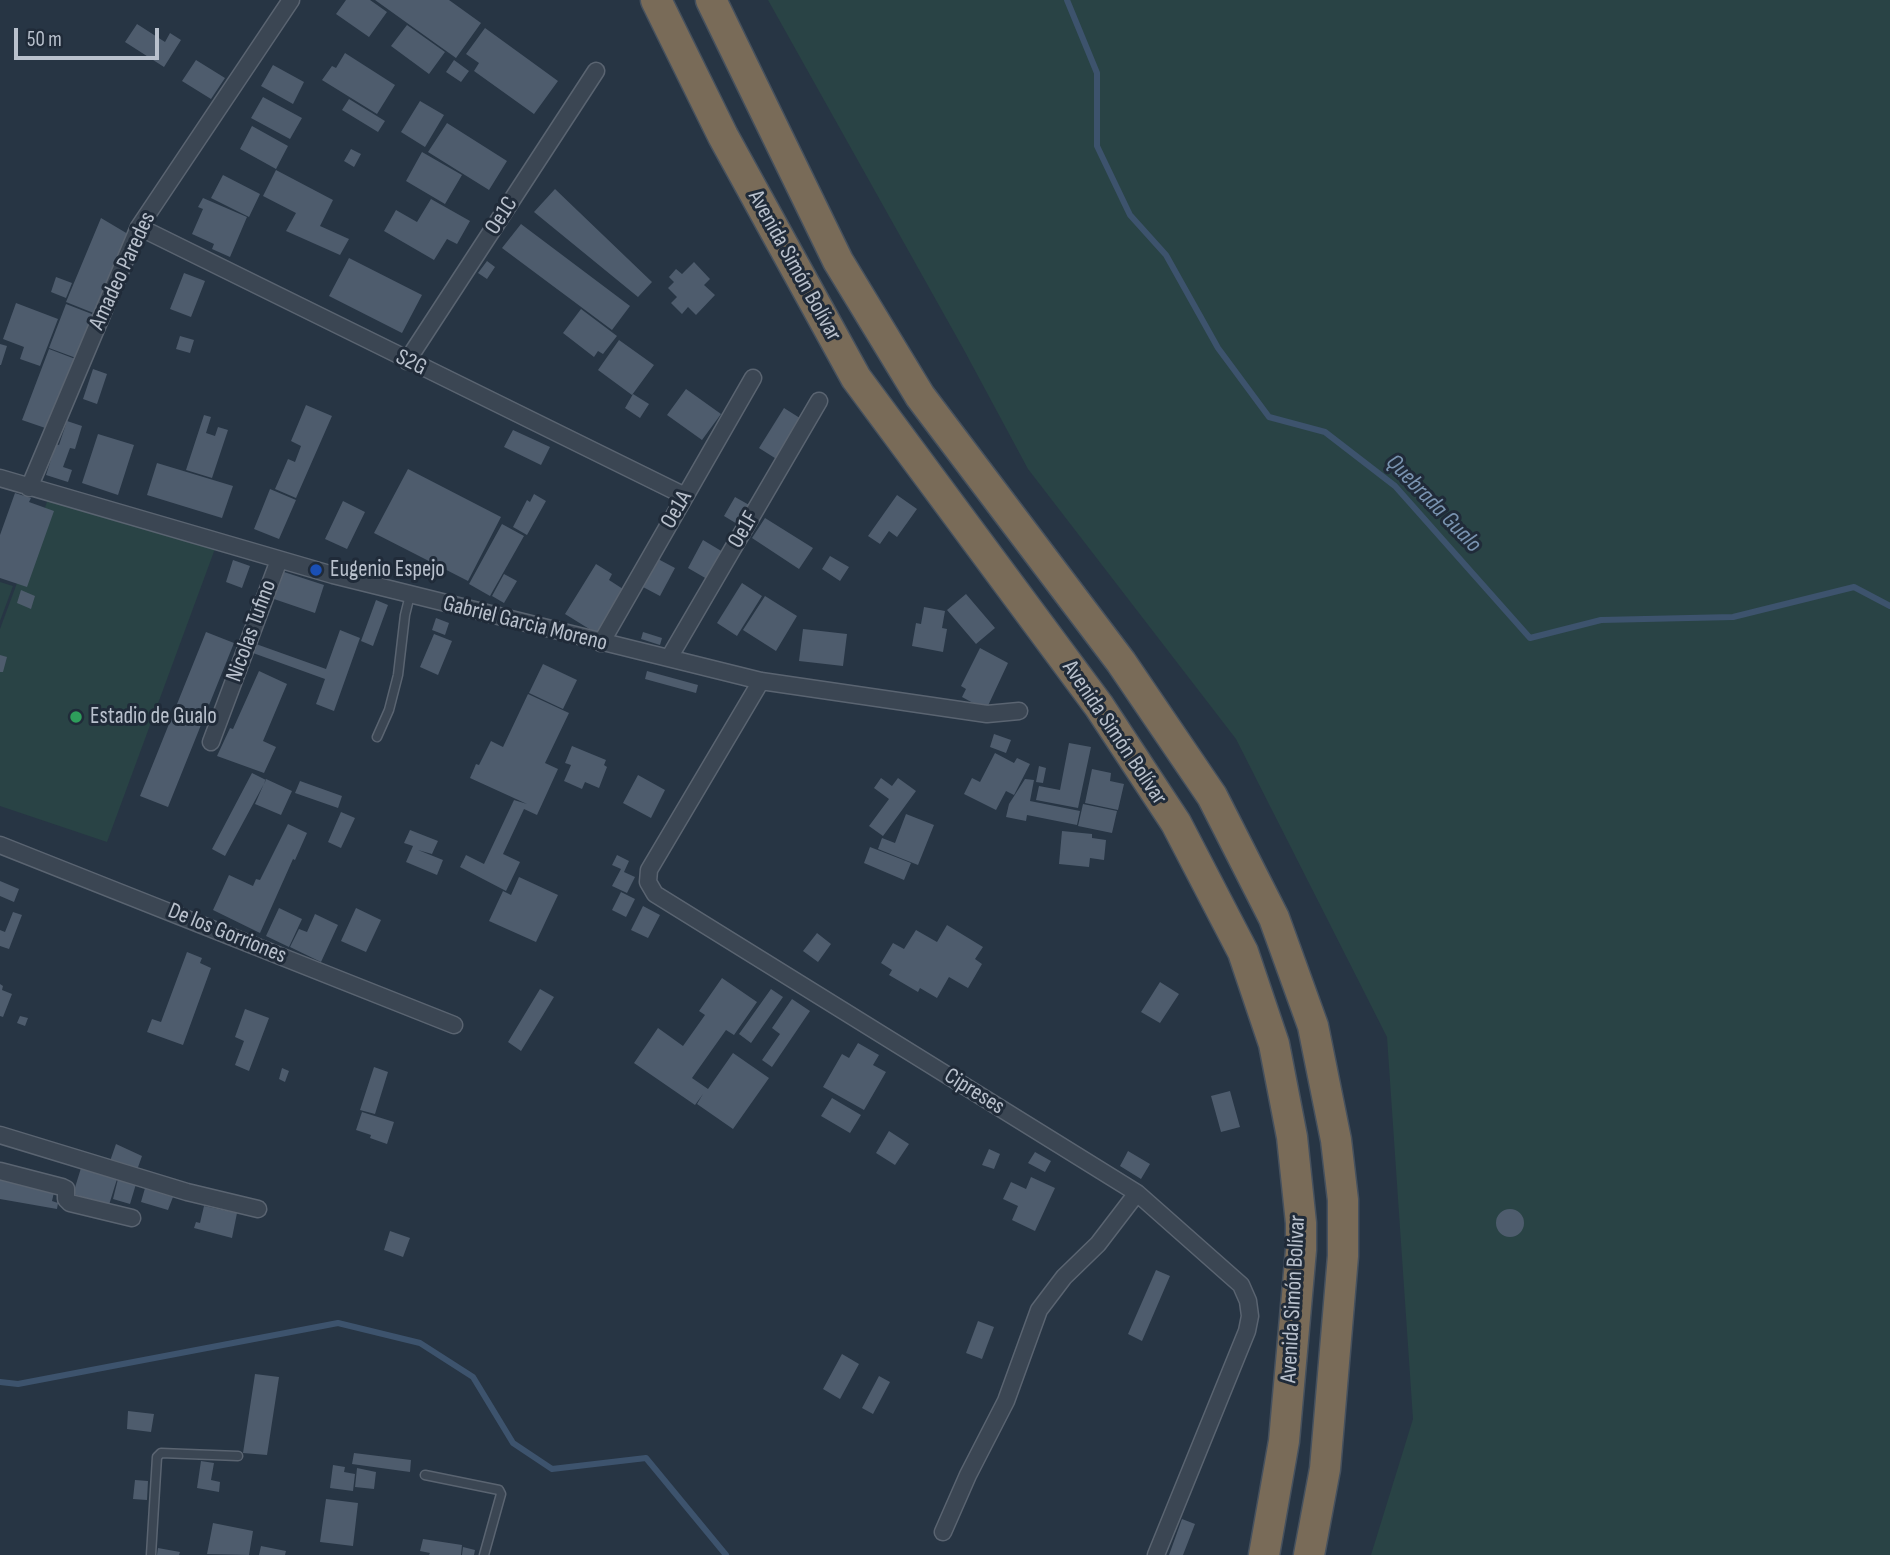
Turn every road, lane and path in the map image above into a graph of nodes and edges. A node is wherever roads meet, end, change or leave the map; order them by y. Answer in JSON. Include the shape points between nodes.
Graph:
{"nodes":[{"id":1,"x":291,"y":0,"type":"edge"},
{"id":2,"x":656,"y":0,"type":"edge"},
{"id":3,"x":711,"y":0,"type":"edge"},
{"id":4,"x":596,"y":71,"type":"dead end"},
{"id":5,"x":139,"y":227,"type":"junction"},
{"id":6,"x":407,"y":361,"type":"junction"},
{"id":7,"x":753,"y":379,"type":"dead end"},
{"id":8,"x":819,"y":401,"type":"dead end"},
{"id":9,"x":0,"y":478,"type":"edge"},
{"id":10,"x":29,"y":488,"type":"junction"},
{"id":11,"x":685,"y":496,"type":"junction"},
{"id":12,"x":279,"y":560,"type":"junction"},
{"id":13,"x":410,"y":595,"type":"junction"},
{"id":14,"x":601,"y":643,"type":"junction"},
{"id":15,"x":669,"y":659,"type":"junction"},
{"id":16,"x":761,"y":681,"type":"junction"},
{"id":17,"x":1019,"y":711,"type":"dead end"},
{"id":18,"x":377,"y":737,"type":"dead end"},
{"id":19,"x":211,"y":742,"type":"dead end"},
{"id":20,"x":0,"y":845,"type":"edge"},
{"id":21,"x":454,"y":1025,"type":"dead end"},
{"id":22,"x":0,"y":1135,"type":"edge"},
{"id":23,"x":0,"y":1171,"type":"edge"},
{"id":24,"x":1137,"y":1193,"type":"junction"},
{"id":25,"x":258,"y":1209,"type":"dead end"},
{"id":26,"x":132,"y":1218,"type":"dead end"},
{"id":27,"x":238,"y":1456,"type":"dead end"},
{"id":28,"x":425,"y":1475,"type":"dead end"},
{"id":29,"x":943,"y":1532,"type":"dead end"},
{"id":30,"x":151,"y":1555,"type":"edge"},
{"id":31,"x":484,"y":1555,"type":"edge"},
{"id":32,"x":1156,"y":1555,"type":"edge"},
{"id":33,"x":1264,"y":1555,"type":"edge"},
{"id":34,"x":1309,"y":1555,"type":"edge"}],
"edges":[{"from":1,"to":5,"type":"street","name":"Amadeo Paredes"},
{"from":2,"to":33,"type":"highway","name":"Avenida Simón Bolívar","via":[[730,148],[856,378],[1099,706],[1176,824],[1242,953],[1274,1045],[1292,1137],[1301,1223],[1284,1441]]},
{"from":3,"to":34,"type":"highway","name":"Avenida Simón Bolívar","via":[[838,261],[920,396],[1121,662],[1212,796],[1274,918],[1313,1026],[1343,1200],[1343,1256],[1325,1469]]},
{"from":4,"to":6,"type":"street","name":"Oe1C"},
{"from":5,"to":6,"type":"street","name":"S2G"},
{"from":5,"to":10,"type":"street","name":"Amadeo Paredes"},
{"from":6,"to":11,"type":"street","name":"S2G"},
{"from":7,"to":11,"type":"street","name":"Oe1A"},
{"from":8,"to":15,"type":"street","name":"Oe1F"},
{"from":9,"to":10,"type":"street","name":"Gabriel Garcia Moreno"},
{"from":10,"to":12,"type":"street","name":"Gabriel Garcia Moreno"},
{"from":11,"to":14,"type":"street","name":"Oe1A"},
{"from":12,"to":13,"type":"street","name":"Gabriel Garcia Moreno"},
{"from":12,"to":19,"type":"street","name":"Nicolas Tufino"},
{"from":13,"to":14,"type":"street","name":"Gabriel Garcia Moreno"},
{"from":13,"to":18,"type":"lane","via":[[398,675]]},
{"from":14,"to":15,"type":"street","name":"Gabriel Garcia Moreno"},
{"from":15,"to":16,"type":"street","name":"Gabriel Garcia Moreno"},
{"from":16,"to":17,"type":"street","name":"Gabriel Garcia Moreno","via":[[987,714]]},
{"from":16,"to":24,"type":"street","name":"Cipreses","via":[[649,870],[648,881],[655,894]]},
{"from":20,"to":21,"type":"street","name":"De los Gorriones"},
{"from":22,"to":25,"type":"street"},
{"from":23,"to":26,"type":"street","via":[[62,1187],[69,1203]]},
{"from":24,"to":29,"type":"street","via":[[1039,1310],[1006,1401]]},
{"from":24,"to":32,"type":"street","name":"Cipreses","via":[[1241,1284],[1250,1316],[1248,1331]]},
{"from":27,"to":30,"type":"lane","via":[[161,1453],[157,1457]]},
{"from":28,"to":31,"type":"lane","via":[[499,1490]]}]}
